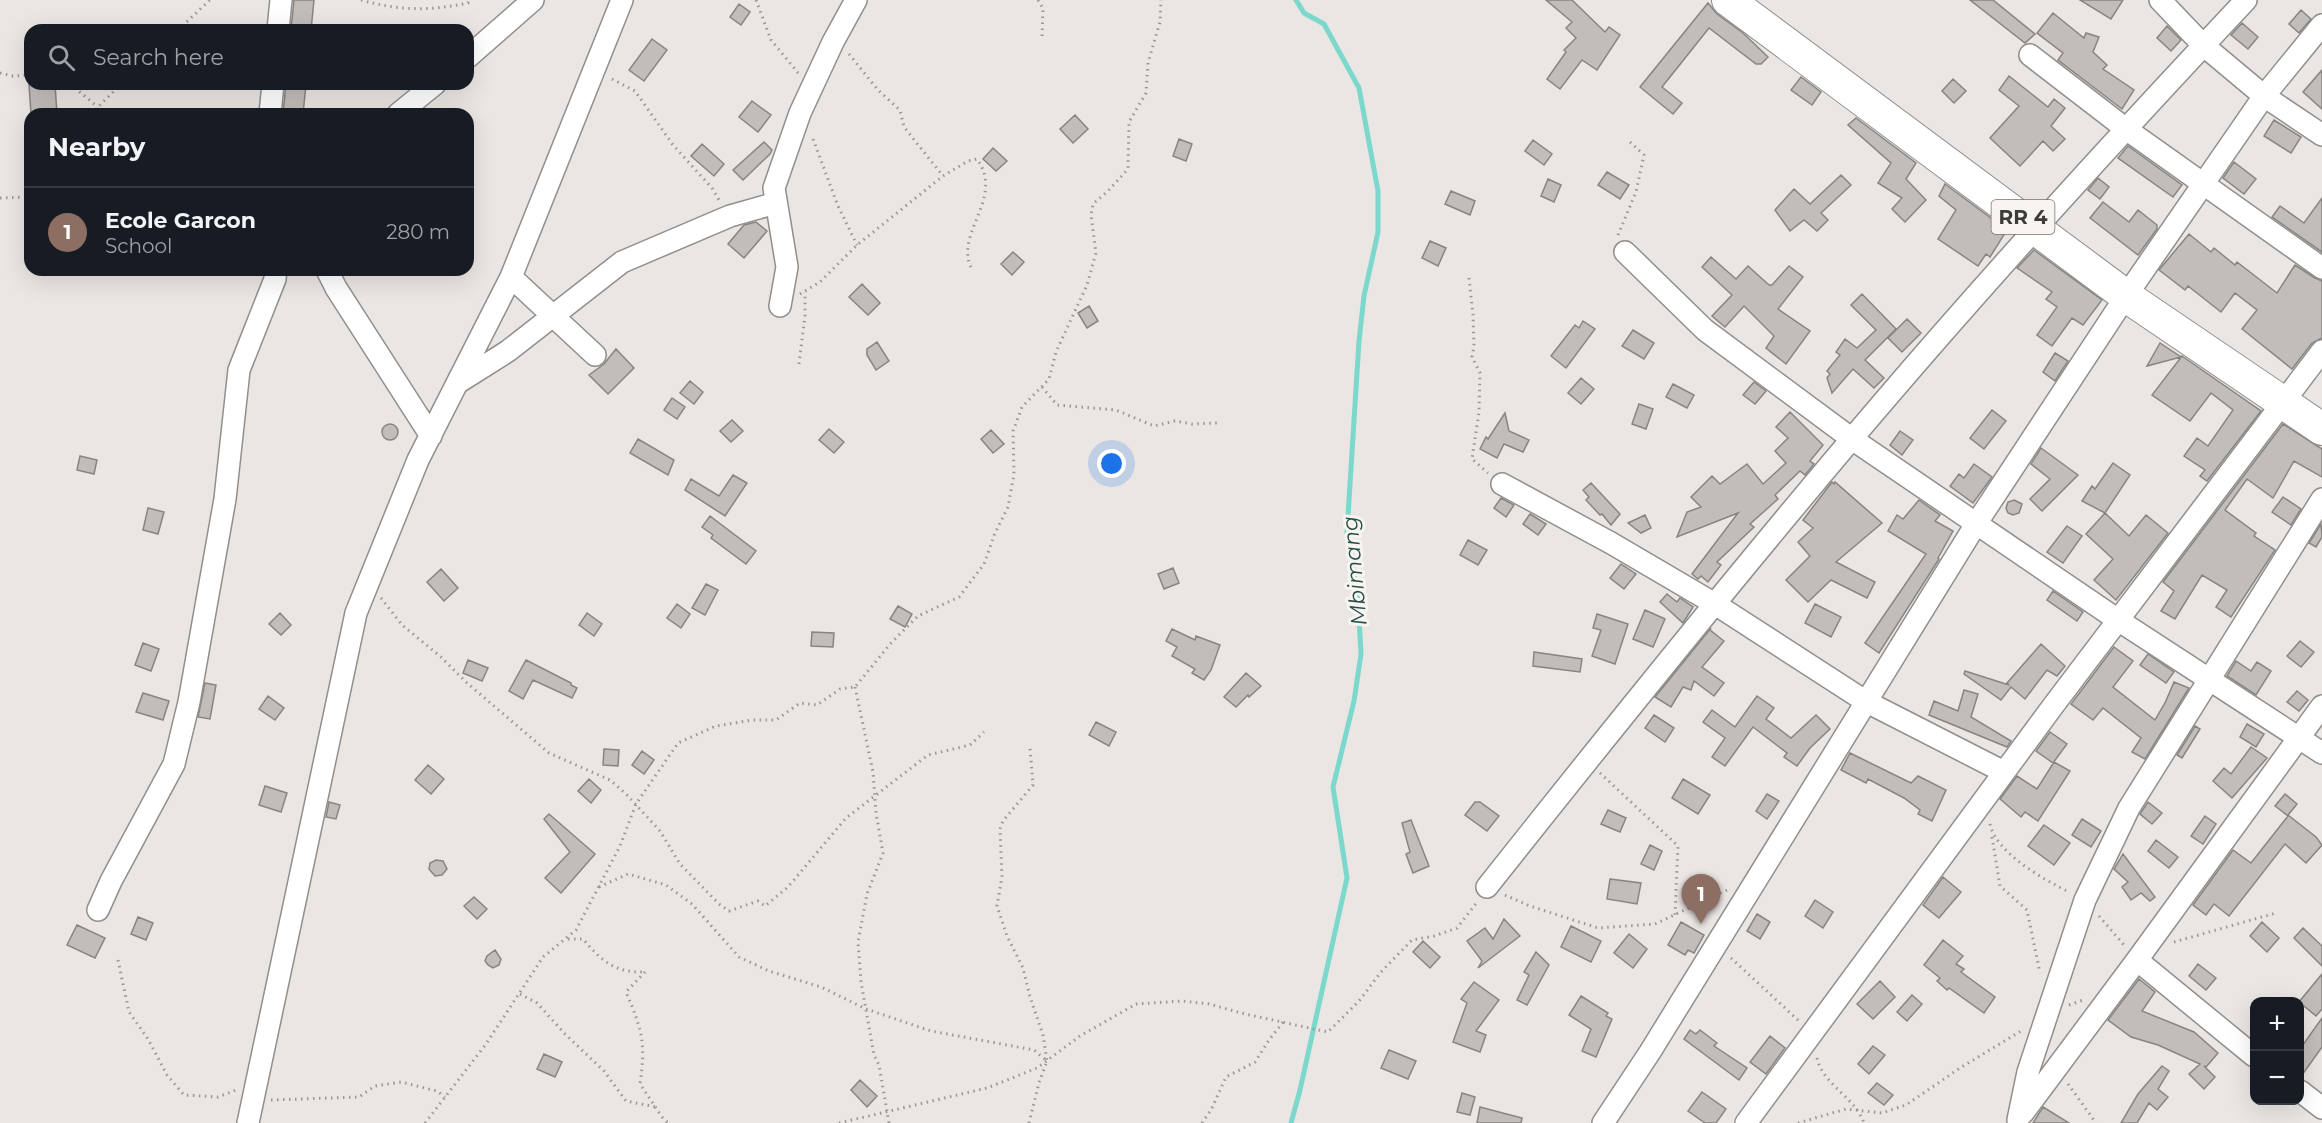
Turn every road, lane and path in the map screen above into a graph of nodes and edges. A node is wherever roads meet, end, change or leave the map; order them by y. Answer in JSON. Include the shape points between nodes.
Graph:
{"nodes":[{"id":1,"x":210,"y":0,"type":"edge"},
{"id":2,"x":282,"y":0,"type":"edge"},
{"id":3,"x":361,"y":0,"type":"edge"},
{"id":4,"x":470,"y":0,"type":"edge"},
{"id":5,"x":533,"y":0,"type":"edge"},
{"id":6,"x":622,"y":0,"type":"edge"},
{"id":7,"x":856,"y":0,"type":"edge"},
{"id":8,"x":1038,"y":0,"type":"edge"},
{"id":9,"x":1161,"y":0,"type":"edge"},
{"id":10,"x":1728,"y":0,"type":"edge"},
{"id":11,"x":2160,"y":0,"type":"edge"},
{"id":12,"x":2246,"y":0,"type":"edge"},
{"id":13,"x":184,"y":24,"type":"edge"},
{"id":14,"x":279,"y":24,"type":"edge"},
{"id":15,"x":2322,"y":25,"type":"edge"},
{"id":16,"x":837,"y":34,"type":"junction"},
{"id":17,"x":1042,"y":38,"type":"dead end"},
{"id":18,"x":2204,"y":45,"type":"junction"},
{"id":19,"x":474,"y":52,"type":"edge"},
{"id":20,"x":2030,"y":55,"type":"dead end"},
{"id":21,"x":594,"y":70,"type":"junction"},
{"id":22,"x":0,"y":73,"type":"edge"},
{"id":23,"x":24,"y":75,"type":"edge"},
{"id":24,"x":77,"y":90,"type":"edge"},
{"id":25,"x":116,"y":90,"type":"edge"},
{"id":26,"x":272,"y":90,"type":"edge"},
{"id":27,"x":428,"y":90,"type":"edge"},
{"id":28,"x":2264,"y":96,"type":"junction"},
{"id":29,"x":98,"y":107,"type":"joint"},
{"id":30,"x":271,"y":108,"type":"edge"},
{"id":31,"x":405,"y":108,"type":"edge"},
{"id":32,"x":2126,"y":129,"type":"junction"},
{"id":33,"x":2322,"y":135,"type":"edge"},
{"id":34,"x":1630,"y":142,"type":"dead end"},
{"id":35,"x":943,"y":176,"type":"junction"},
{"id":36,"x":2204,"y":183,"type":"junction"},
{"id":37,"x":24,"y":197,"type":"edge"},
{"id":38,"x":0,"y":198,"type":"edge"},
{"id":39,"x":776,"y":203,"type":"junction"},
{"id":40,"x":730,"y":216,"type":"junction"},
{"id":41,"x":2037,"y":228,"type":"junction"},
{"id":42,"x":1625,"y":252,"type":"joint"},
{"id":43,"x":2322,"y":268,"type":"edge"},
{"id":44,"x":973,"y":272,"type":"dead end"},
{"id":45,"x":275,"y":276,"type":"edge"},
{"id":46,"x":330,"y":276,"type":"edge"},
{"id":47,"x":511,"y":277,"type":"junction"},
{"id":48,"x":1469,"y":278,"type":"dead end"},
{"id":49,"x":804,"y":292,"type":"junction"},
{"id":50,"x":2126,"y":296,"type":"junction"},
{"id":51,"x":780,"y":306,"type":"joint"},
{"id":52,"x":554,"y":315,"type":"junction"},
{"id":53,"x":2322,"y":351,"type":"edge"},
{"id":54,"x":596,"y":355,"type":"dead end"},
{"id":55,"x":799,"y":364,"type":"dead end"},
{"id":56,"x":457,"y":383,"type":"junction"},
{"id":57,"x":1041,"y":387,"type":"junction"},
{"id":58,"x":2284,"y":402,"type":"junction"},
{"id":59,"x":1217,"y":423,"type":"dead end"},
{"id":60,"x":2322,"y":429,"type":"edge"},
{"id":61,"x":430,"y":436,"type":"junction"},
{"id":62,"x":1852,"y":439,"type":"junction"},
{"id":63,"x":1502,"y":484,"type":"joint"},
{"id":64,"x":2322,"y":499,"type":"edge"},
{"id":65,"x":1976,"y":524,"type":"junction"},
{"id":66,"x":368,"y":582,"type":"junction"},
{"id":67,"x":1715,"y":604,"type":"junction"},
{"id":68,"x":2118,"y":620,"type":"junction"},
{"id":69,"x":2209,"y":679,"type":"junction"},
{"id":70,"x":855,"y":687,"type":"junction"},
{"id":71,"x":1865,"y":701,"type":"junction"},
{"id":72,"x":2322,"y":706,"type":"edge"},
{"id":73,"x":984,"y":732,"type":"dead end"},
{"id":74,"x":2299,"y":738,"type":"junction"},
{"id":75,"x":1030,"y":748,"type":"dead end"},
{"id":76,"x":1595,"y":751,"type":"junction"},
{"id":77,"x":2322,"y":753,"type":"edge"},
{"id":78,"x":2004,"y":772,"type":"junction"},
{"id":79,"x":875,"y":796,"type":"junction"},
{"id":80,"x":1984,"y":799,"type":"junction"},
{"id":81,"x":636,"y":804,"type":"junction"},
{"id":82,"x":1992,"y":836,"type":"junction"},
{"id":83,"x":1760,"y":872,"type":"junction"},
{"id":84,"x":599,"y":887,"type":"junction"},
{"id":85,"x":1487,"y":887,"type":"junction"},
{"id":86,"x":2085,"y":900,"type":"junction"},
{"id":87,"x":98,"y":910,"type":"dead end"},
{"id":88,"x":2276,"y":913,"type":"dead end"},
{"id":89,"x":1675,"y":915,"type":"junction"},
{"id":90,"x":566,"y":938,"type":"junction"},
{"id":91,"x":2141,"y":955,"type":"junction"},
{"id":92,"x":118,"y":960,"type":"dead end"},
{"id":93,"x":2041,"y":980,"type":"dead end"},
{"id":94,"x":2120,"y":983,"type":"junction"},
{"id":95,"x":520,"y":994,"type":"junction"},
{"id":96,"x":866,"y":1009,"type":"junction"},
{"id":97,"x":2048,"y":1015,"type":"junction"},
{"id":98,"x":1283,"y":1022,"type":"junction"},
{"id":99,"x":2250,"y":1052,"type":"edge"},
{"id":100,"x":1047,"y":1061,"type":"junction"},
{"id":101,"x":2056,"y":1069,"type":"junction"},
{"id":102,"x":256,"y":1090,"type":"junction"},
{"id":103,"x":2304,"y":1094,"type":"edge"},
{"id":104,"x":445,"y":1097,"type":"junction"},
{"id":105,"x":656,"y":1107,"type":"junction"},
{"id":106,"x":2322,"y":1108,"type":"edge"},
{"id":107,"x":886,"y":1112,"type":"junction"},
{"id":108,"x":429,"y":1118,"type":"junction"},
{"id":109,"x":2017,"y":1121,"type":"edge"},
{"id":110,"x":248,"y":1123,"type":"edge"},
{"id":111,"x":425,"y":1123,"type":"edge"},
{"id":112,"x":431,"y":1123,"type":"edge"},
{"id":113,"x":668,"y":1123,"type":"edge"},
{"id":114,"x":839,"y":1123,"type":"edge"},
{"id":115,"x":889,"y":1123,"type":"edge"},
{"id":116,"x":1029,"y":1123,"type":"edge"},
{"id":117,"x":1202,"y":1123,"type":"edge"},
{"id":118,"x":1603,"y":1123,"type":"edge"},
{"id":119,"x":1746,"y":1123,"type":"edge"},
{"id":120,"x":1798,"y":1123,"type":"edge"},
{"id":121,"x":2096,"y":1123,"type":"edge"}],
"edges":[{"from":1,"to":13,"type":"path"},
{"from":2,"to":14,"type":"street"},
{"from":3,"to":4,"type":"path","via":[[387,8],[436,9]]},
{"from":5,"to":19,"type":"street"},
{"from":6,"to":21,"type":"street"},
{"from":7,"to":16,"type":"street"},
{"from":8,"to":17,"type":"path","via":[[1043,8]]},
{"from":9,"to":57,"type":"path","via":[[1146,93],[1129,122],[1128,170],[1093,204],[1096,253],[1087,285],[1056,352],[1049,380]]},
{"from":10,"to":41,"type":"main road","number":"RR 4"},
{"from":11,"to":18,"type":"street"},
{"from":12,"to":18,"type":"street"},
{"from":15,"to":28,"type":"street"},
{"from":16,"to":35,"type":"path","via":[[856,64],[900,110],[904,127]]},
{"from":16,"to":39,"type":"street","via":[[800,113],[774,188]]},
{"from":18,"to":28,"type":"street"},
{"from":18,"to":32,"type":"street"},
{"from":20,"to":32,"type":"street"},
{"from":21,"to":40,"type":"path","via":[[635,91]]},
{"from":21,"to":47,"type":"street"},
{"from":22,"to":23,"type":"path"},
{"from":24,"to":29,"type":"path"},
{"from":25,"to":29,"type":"path"},
{"from":26,"to":30,"type":"street"},
{"from":27,"to":31,"type":"street"},
{"from":28,"to":33,"type":"street"},
{"from":28,"to":36,"type":"street"},
{"from":32,"to":36,"type":"street"},
{"from":32,"to":41,"type":"street"},
{"from":34,"to":42,"type":"path","via":[[1644,155],[1636,192],[1617,238]]},
{"from":35,"to":44,"type":"path","via":[[977,159],[984,169],[987,188],[970,237],[967,261]]},
{"from":35,"to":49,"type":"path"},
{"from":36,"to":43,"type":"street"},
{"from":36,"to":50,"type":"street"},
{"from":37,"to":38,"type":"path"},
{"from":39,"to":40,"type":"street"},
{"from":39,"to":51,"type":"street","via":[[787,267]]},
{"from":40,"to":52,"type":"street","via":[[622,262]]},
{"from":41,"to":50,"type":"main road","number":"RR 4"},
{"from":41,"to":62,"type":"street"},
{"from":42,"to":62,"type":"street","via":[[1705,330]]},
{"from":45,"to":87,"type":"street","via":[[239,369],[225,500],[174,764]]},
{"from":46,"to":61,"type":"street"},
{"from":47,"to":52,"type":"street"},
{"from":47,"to":56,"type":"street"},
{"from":48,"to":63,"type":"path","via":[[1474,325],[1472,357],[1480,373],[1472,459]]},
{"from":49,"to":51,"type":"path"},
{"from":49,"to":55,"type":"path"},
{"from":50,"to":58,"type":"main road","number":"RR 4"},
{"from":50,"to":65,"type":"street"},
{"from":52,"to":54,"type":"street"},
{"from":52,"to":56,"type":"street","via":[[508,351]]},
{"from":53,"to":58,"type":"street"},
{"from":56,"to":61,"type":"street"},
{"from":57,"to":59,"type":"path","via":[[1057,405],[1116,410],[1154,426]]},
{"from":57,"to":70,"type":"path","via":[[1022,407],[1013,431],[1014,474],[1008,507],[984,564],[959,597],[918,616]]},
{"from":58,"to":60,"type":"main road","number":"RR 4"},
{"from":58,"to":68,"type":"street"},
{"from":61,"to":66,"type":"street"},
{"from":62,"to":65,"type":"street"},
{"from":62,"to":67,"type":"street"},
{"from":63,"to":67,"type":"street"},
{"from":64,"to":69,"type":"street"},
{"from":65,"to":68,"type":"street"},
{"from":65,"to":71,"type":"street"},
{"from":66,"to":81,"type":"path","via":[[402,625],[518,728],[549,753],[609,780]]},
{"from":66,"to":102,"type":"street","via":[[356,613]]},
{"from":67,"to":71,"type":"street"},
{"from":67,"to":76,"type":"street"},
{"from":68,"to":69,"type":"street"},
{"from":68,"to":78,"type":"street"},
{"from":69,"to":74,"type":"street"},
{"from":69,"to":86,"type":"street","via":[[2128,808]]},
{"from":70,"to":79,"type":"path"},
{"from":70,"to":81,"type":"path","via":[[840,689],[817,705],[800,703],[776,720],[716,726],[678,743]]},
{"from":71,"to":78,"type":"street"},
{"from":71,"to":83,"type":"street"},
{"from":72,"to":74,"type":"street"},
{"from":73,"to":79,"type":"path","via":[[970,745],[928,755]]},
{"from":74,"to":77,"type":"street"},
{"from":74,"to":91,"type":"street"},
{"from":75,"to":100,"type":"path","via":[[1033,785],[1000,829],[1002,877],[997,906],[1023,968]]},
{"from":76,"to":85,"type":"street"},
{"from":76,"to":89,"type":"path","via":[[1600,773],[1678,846]]},
{"from":78,"to":80,"type":"street"},
{"from":79,"to":81,"type":"path","via":[[846,818],[788,887],[765,906],[758,901],[729,911],[680,864],[660,831]]},
{"from":79,"to":96,"type":"path","via":[[883,853],[867,894],[858,942]]},
{"from":80,"to":82,"type":"path"},
{"from":80,"to":119,"type":"street"},
{"from":81,"to":84,"type":"path"},
{"from":82,"to":86,"type":"path","via":[[2008,853],[2050,883]]},
{"from":82,"to":93,"type":"path","via":[[2000,886],[2028,910]]},
{"from":83,"to":89,"type":"path"},
{"from":83,"to":118,"type":"street"},
{"from":84,"to":90,"type":"path","via":[[576,930]]},
{"from":84,"to":96,"type":"path","via":[[628,874],[666,885],[692,904],[739,957],[768,971],[821,987]]},
{"from":85,"to":89,"type":"path","via":[[1598,928],[1655,924]]},
{"from":85,"to":98,"type":"path","via":[[1457,928],[1412,940],[1328,1032]]},
{"from":86,"to":91,"type":"path"},
{"from":86,"to":97,"type":"street"},
{"from":88,"to":91,"type":"path"},
{"from":90,"to":95,"type":"path","via":[[543,957]]},
{"from":90,"to":105,"type":"path","via":[[583,939],[603,962],[630,972],[645,972],[626,992],[640,1024],[645,1054],[640,1084]]},
{"from":91,"to":94,"type":"street"},
{"from":91,"to":99,"type":"street"},
{"from":92,"to":102,"type":"path","via":[[129,1012],[167,1075],[184,1095],[218,1097]]},
{"from":94,"to":97,"type":"path"},
{"from":94,"to":101,"type":"street"},
{"from":95,"to":104,"type":"path"},
{"from":95,"to":105,"type":"path","via":[[537,1003],[604,1071],[626,1101]]},
{"from":96,"to":100,"type":"path","via":[[931,1031],[1034,1050]]},
{"from":96,"to":107,"type":"path"},
{"from":97,"to":109,"type":"street","via":[[2028,1072]]},
{"from":97,"to":120,"type":"path","via":[[1906,1105],[1882,1113],[1846,1109]]},
{"from":98,"to":100,"type":"path","via":[[1182,1000],[1136,1004],[1080,1036]]},
{"from":98,"to":117,"type":"path","via":[[1255,1062],[1226,1077]]},
{"from":100,"to":107,"type":"path","via":[[987,1088]]},
{"from":100,"to":116,"type":"path"},
{"from":101,"to":109,"type":"street"},
{"from":101,"to":121,"type":"path"},
{"from":102,"to":104,"type":"path","via":[[268,1100],[359,1097],[375,1086],[401,1082],[437,1091]]},
{"from":102,"to":110,"type":"street"},
{"from":103,"to":106,"type":"street"},
{"from":104,"to":108,"type":"path"},
{"from":105,"to":113,"type":"path"},
{"from":107,"to":114,"type":"path"},
{"from":107,"to":115,"type":"path"},
{"from":108,"to":111,"type":"path"},
{"from":108,"to":112,"type":"path"}]}
